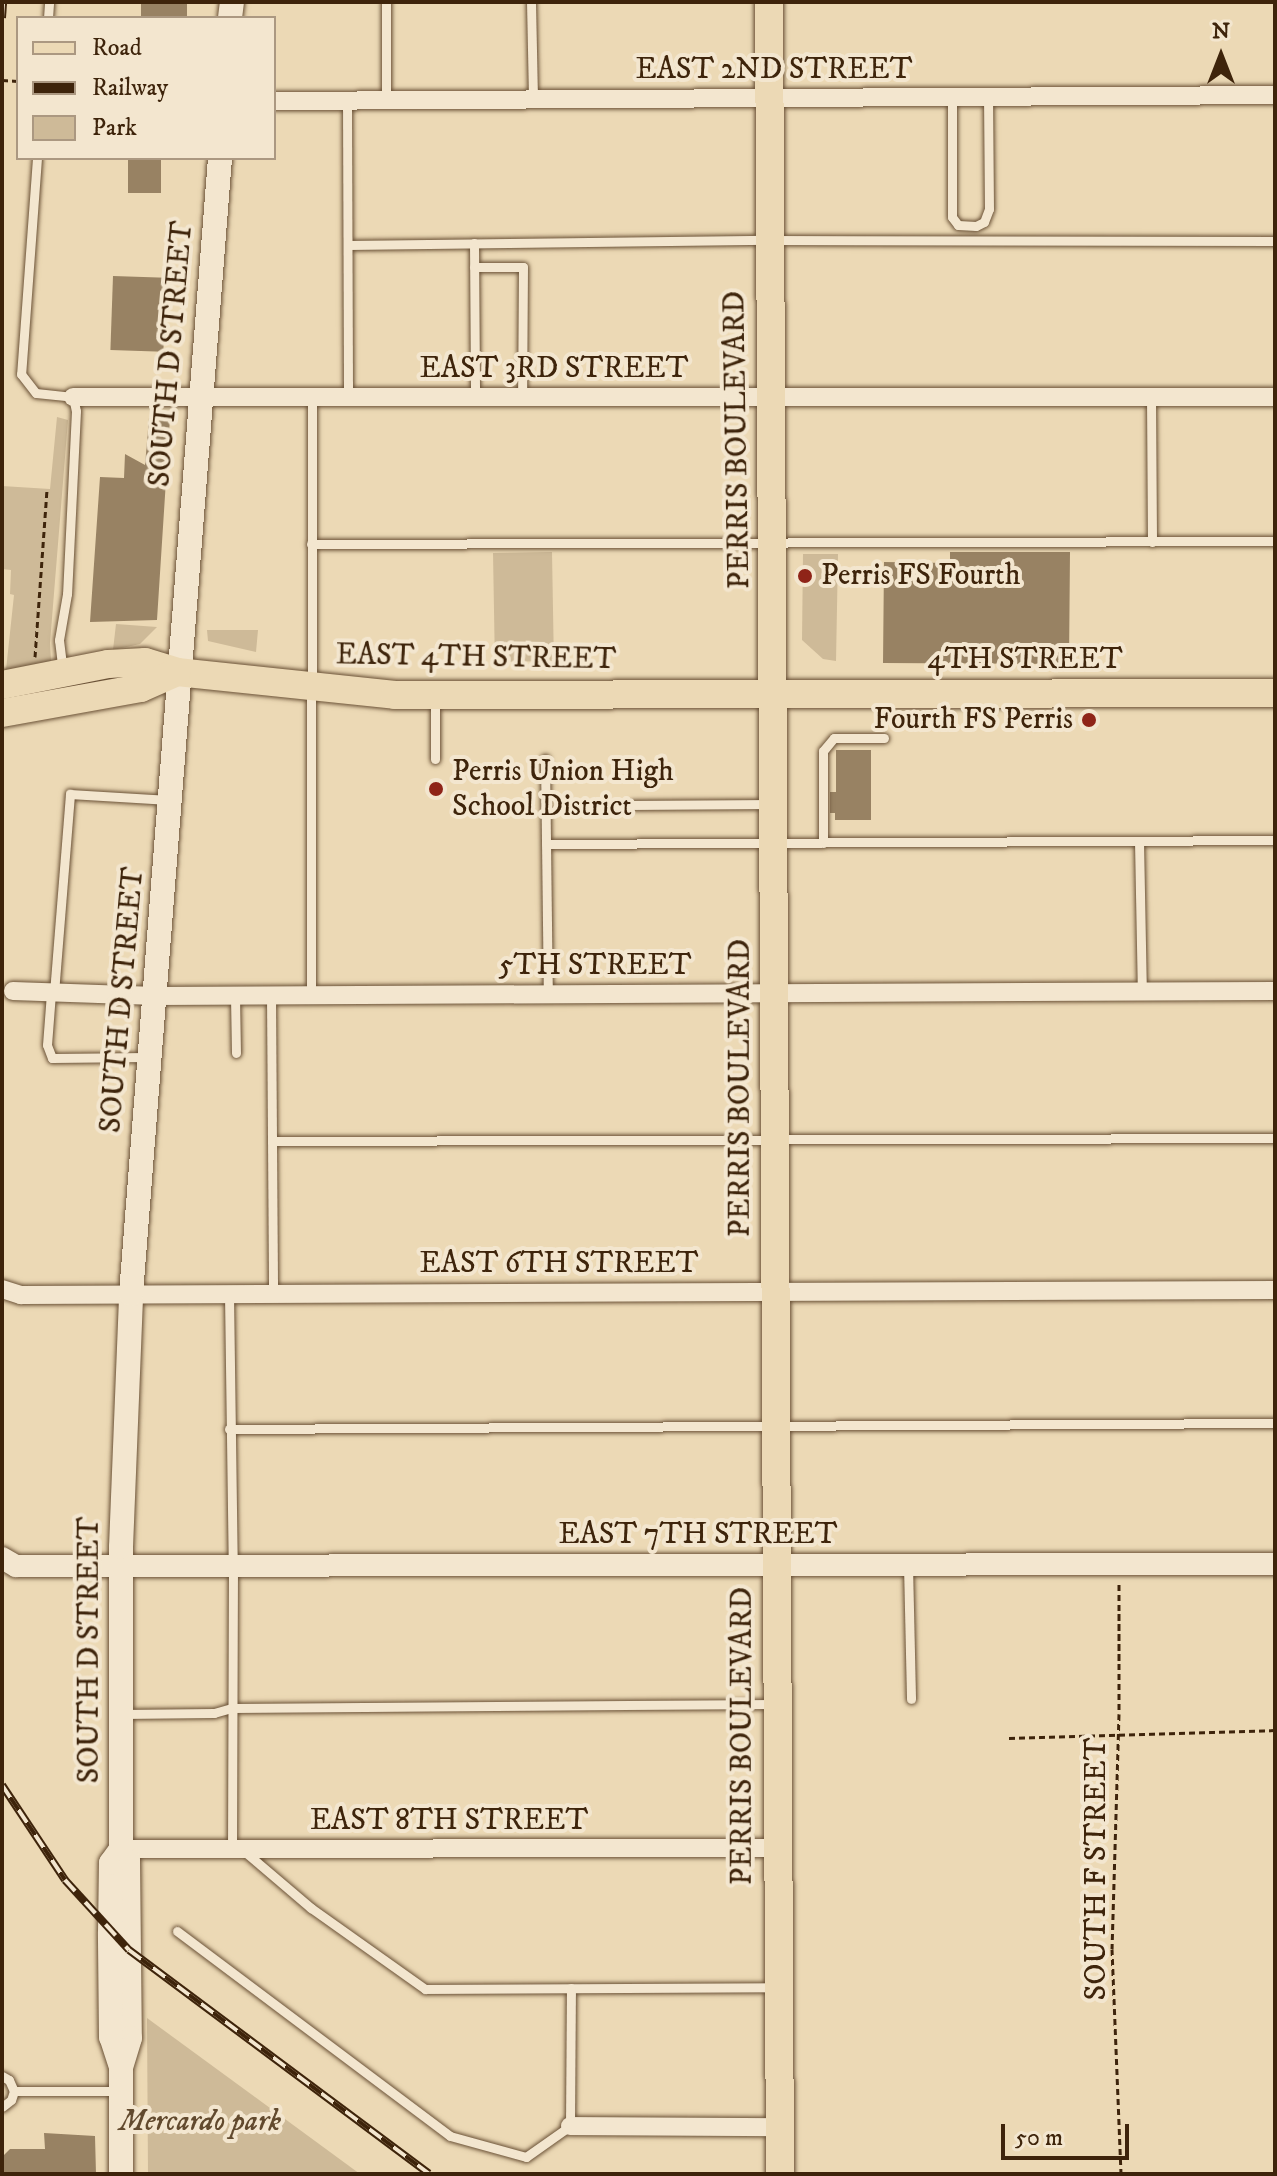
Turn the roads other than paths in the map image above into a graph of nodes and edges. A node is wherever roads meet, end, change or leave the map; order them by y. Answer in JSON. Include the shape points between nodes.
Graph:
{"nodes":[{"id":1,"x":386,"y":2,"type":"edge"},
{"id":2,"x":531,"y":2,"type":"edge"},
{"id":3,"x":769,"y":2,"type":"edge"},
{"id":4,"x":1275,"y":95,"type":"edge"},
{"id":5,"x":952,"y":97,"type":"junction"},
{"id":6,"x":988,"y":97,"type":"junction"},
{"id":7,"x":769,"y":98,"type":"junction"},
{"id":8,"x":533,"y":100,"type":"junction"},
{"id":9,"x":276,"y":101,"type":"edge"},
{"id":10,"x":347,"y":101,"type":"junction"},
{"id":11,"x":386,"y":101,"type":"junction"},
{"id":12,"x":37,"y":160,"type":"edge"},
{"id":13,"x":220,"y":160,"type":"edge"},
{"id":14,"x":770,"y":240,"type":"junction"},
{"id":15,"x":1275,"y":241,"type":"edge"},
{"id":16,"x":474,"y":243,"type":"junction"},
{"id":17,"x":348,"y":245,"type":"junction"},
{"id":18,"x":474,"y":267,"type":"junction"},
{"id":19,"x":73,"y":397,"type":"junction"},
{"id":20,"x":202,"y":397,"type":"junction"},
{"id":21,"x":312,"y":397,"type":"junction"},
{"id":22,"x":348,"y":397,"type":"junction"},
{"id":23,"x":475,"y":397,"type":"junction"},
{"id":24,"x":522,"y":397,"type":"junction"},
{"id":25,"x":771,"y":397,"type":"junction"},
{"id":26,"x":1151,"y":397,"type":"junction"},
{"id":27,"x":1275,"y":397,"type":"edge"},
{"id":28,"x":1275,"y":541,"type":"edge"},
{"id":29,"x":1152,"y":542,"type":"junction"},
{"id":30,"x":772,"y":543,"type":"junction"},
{"id":31,"x":311,"y":544,"type":"junction"},
{"id":32,"x":177,"y":672,"type":"junction"},
{"id":33,"x":64,"y":674,"type":"junction"},
{"id":34,"x":2,"y":685,"type":"edge"},
{"id":35,"x":311,"y":688,"type":"junction"},
{"id":36,"x":1275,"y":693,"type":"edge"},
{"id":37,"x":435,"y":695,"type":"junction"},
{"id":38,"x":775,"y":696,"type":"junction"},
{"id":39,"x":2,"y":713,"type":"edge"},
{"id":40,"x":884,"y":738,"type":"dead end"},
{"id":41,"x":435,"y":759,"type":"dead end"},
{"id":42,"x":545,"y":759,"type":"dead end"},
{"id":43,"x":172,"y":800,"type":"junction"},
{"id":44,"x":775,"y":804,"type":"junction"},
{"id":45,"x":632,"y":805,"type":"dead end"},
{"id":46,"x":1275,"y":840,"type":"edge"},
{"id":47,"x":1139,"y":841,"type":"junction"},
{"id":48,"x":775,"y":843,"type":"junction"},
{"id":49,"x":823,"y":843,"type":"junction"},
{"id":50,"x":546,"y":844,"type":"junction"},
{"id":51,"x":13,"y":991,"type":"dead end"},
{"id":52,"x":1275,"y":991,"type":"edge"},
{"id":53,"x":1142,"y":992,"type":"junction"},
{"id":54,"x":52,"y":993,"type":"junction"},
{"id":55,"x":775,"y":993,"type":"junction"},
{"id":56,"x":548,"y":994,"type":"junction"},
{"id":57,"x":271,"y":995,"type":"junction"},
{"id":58,"x":311,"y":995,"type":"junction"},
{"id":59,"x":156,"y":996,"type":"junction"},
{"id":60,"x":235,"y":996,"type":"junction"},
{"id":61,"x":236,"y":1053,"type":"dead end"},
{"id":62,"x":151,"y":1057,"type":"junction"},
{"id":63,"x":1275,"y":1138,"type":"edge"},
{"id":64,"x":775,"y":1139,"type":"junction"},
{"id":65,"x":272,"y":1141,"type":"junction"},
{"id":66,"x":2,"y":1289,"type":"edge"},
{"id":67,"x":1275,"y":1290,"type":"edge"},
{"id":68,"x":774,"y":1291,"type":"junction"},
{"id":69,"x":131,"y":1294,"type":"junction"},
{"id":70,"x":229,"y":1294,"type":"junction"},
{"id":71,"x":273,"y":1294,"type":"junction"},
{"id":72,"x":1275,"y":1423,"type":"edge"},
{"id":73,"x":776,"y":1425,"type":"junction"},
{"id":74,"x":229,"y":1429,"type":"junction"},
{"id":75,"x":1275,"y":1564,"type":"edge"},
{"id":76,"x":777,"y":1565,"type":"junction"},
{"id":77,"x":908,"y":1565,"type":"junction"},
{"id":78,"x":7,"y":1566,"type":"edge"},
{"id":79,"x":121,"y":1566,"type":"junction"},
{"id":80,"x":233,"y":1566,"type":"junction"},
{"id":81,"x":911,"y":1699,"type":"dead end"},
{"id":82,"x":777,"y":1704,"type":"junction"},
{"id":83,"x":232,"y":1708,"type":"junction"},
{"id":84,"x":121,"y":1714,"type":"junction"},
{"id":85,"x":777,"y":1848,"type":"junction"},
{"id":86,"x":121,"y":1849,"type":"junction"},
{"id":87,"x":236,"y":1849,"type":"junction"},
{"id":88,"x":177,"y":1931,"type":"dead end"},
{"id":89,"x":776,"y":1987,"type":"junction"},
{"id":90,"x":571,"y":1988,"type":"junction"},
{"id":91,"x":2,"y":2076,"type":"edge"},
{"id":92,"x":121,"y":2079,"type":"junction"},
{"id":93,"x":14,"y":2091,"type":"junction"},
{"id":94,"x":2,"y":2107,"type":"edge"},
{"id":95,"x":570,"y":2126,"type":"junction"},
{"id":96,"x":779,"y":2127,"type":"junction"},
{"id":97,"x":121,"y":2174,"type":"edge"},
{"id":98,"x":780,"y":2174,"type":"edge"}],
"edges":[{"from":1,"to":11,"type":"lane"},
{"from":2,"to":8,"type":"lane"},
{"from":3,"to":7,"type":"main road","name":"PERRIS BOULEVARD"},
{"from":4,"to":6,"type":"street","name":"EAST 2ND STREET"},
{"from":5,"to":6,"type":"street","name":"EAST 2ND STREET"},
{"from":5,"to":6,"type":"lane","via":[[952,217],[958,225],[976,226],[989,209]]},
{"from":5,"to":7,"type":"street","name":"EAST 2ND STREET"},
{"from":7,"to":8,"type":"street","name":"EAST 2ND STREET"},
{"from":7,"to":14,"type":"main road","name":"PERRIS BOULEVARD"},
{"from":8,"to":11,"type":"street","name":"EAST 2ND STREET"},
{"from":9,"to":10,"type":"street","name":"EAST 2ND STREET"},
{"from":10,"to":11,"type":"street","name":"EAST 2ND STREET"},
{"from":10,"to":17,"type":"lane"},
{"from":12,"to":19,"type":"lane","via":[[21,374],[36,393]]},
{"from":13,"to":20,"type":"main road","name":"SOUTH D STREET"},
{"from":14,"to":15,"type":"lane"},
{"from":14,"to":16,"type":"lane"},
{"from":14,"to":25,"type":"main road","name":"PERRIS BOULEVARD"},
{"from":16,"to":17,"type":"lane"},
{"from":16,"to":18,"type":"lane"},
{"from":17,"to":22,"type":"lane"},
{"from":18,"to":23,"type":"lane"},
{"from":18,"to":24,"type":"lane","via":[[523,267]]},
{"from":19,"to":20,"type":"street","name":"EAST 3RD STREET"},
{"from":19,"to":33,"type":"lane","via":[[67,594],[59,640]]},
{"from":20,"to":21,"type":"street","name":"EAST 3RD STREET"},
{"from":20,"to":32,"type":"main road","name":"SOUTH D STREET"},
{"from":21,"to":22,"type":"street","name":"EAST 3RD STREET"},
{"from":21,"to":31,"type":"lane"},
{"from":22,"to":23,"type":"street","name":"EAST 3RD STREET"},
{"from":23,"to":24,"type":"street","name":"EAST 3RD STREET"},
{"from":24,"to":25,"type":"street","name":"EAST 3RD STREET"},
{"from":25,"to":26,"type":"street","name":"EAST 3RD STREET"},
{"from":25,"to":30,"type":"main road","name":"PERRIS BOULEVARD"},
{"from":26,"to":27,"type":"street","name":"EAST 3RD STREET"},
{"from":26,"to":29,"type":"lane"},
{"from":28,"to":29,"type":"lane"},
{"from":29,"to":30,"type":"lane"},
{"from":30,"to":31,"type":"lane"},
{"from":30,"to":38,"type":"main road","name":"PERRIS BOULEVARD"},
{"from":31,"to":35,"type":"lane"},
{"from":32,"to":33,"type":"main road","name":"EAST 4TH STREET","via":[[145,662]]},
{"from":32,"to":35,"type":"main road","name":"EAST 4TH STREET"},
{"from":32,"to":39,"type":"main road","via":[[141,688]]},
{"from":32,"to":43,"type":"main road","name":"SOUTH D STREET"},
{"from":33,"to":34,"type":"main road","name":"EAST 4TH STREET"},
{"from":35,"to":37,"type":"main road","name":"EAST 4TH STREET"},
{"from":35,"to":58,"type":"lane"},
{"from":36,"to":38,"type":"main road","name":"4TH STREET"},
{"from":37,"to":38,"type":"main road","name":"EAST 4TH STREET"},
{"from":37,"to":41,"type":"lane"},
{"from":38,"to":44,"type":"main road","name":"PERRIS BOULEVARD"},
{"from":40,"to":49,"type":"lane","via":[[834,738],[823,751]]},
{"from":42,"to":50,"type":"lane"},
{"from":43,"to":54,"type":"lane","via":[[70,794]]},
{"from":43,"to":59,"type":"main road","name":"SOUTH D STREET"},
{"from":44,"to":45,"type":"lane"},
{"from":44,"to":48,"type":"main road","name":"PERRIS BOULEVARD"},
{"from":46,"to":47,"type":"lane"},
{"from":47,"to":49,"type":"lane"},
{"from":47,"to":53,"type":"lane"},
{"from":48,"to":49,"type":"lane"},
{"from":48,"to":50,"type":"lane"},
{"from":48,"to":55,"type":"main road","name":"PERRIS BOULEVARD"},
{"from":50,"to":56,"type":"lane"},
{"from":51,"to":54,"type":"street","name":"5TH STREET"},
{"from":52,"to":53,"type":"street","name":"5TH STREET"},
{"from":53,"to":55,"type":"street","name":"5TH STREET"},
{"from":54,"to":59,"type":"street","name":"5TH STREET"},
{"from":54,"to":62,"type":"lane","via":[[48,1053],[57,1060]]},
{"from":55,"to":56,"type":"street","name":"5TH STREET"},
{"from":55,"to":64,"type":"main road","name":"PERRIS BOULEVARD"},
{"from":56,"to":58,"type":"street","name":"5TH STREET"},
{"from":57,"to":58,"type":"street","name":"5TH STREET"},
{"from":57,"to":60,"type":"street","name":"5TH STREET"},
{"from":57,"to":65,"type":"lane"},
{"from":59,"to":60,"type":"street","name":"5TH STREET"},
{"from":59,"to":62,"type":"main road","name":"SOUTH D STREET"},
{"from":60,"to":61,"type":"lane"},
{"from":62,"to":69,"type":"main road","name":"SOUTH D STREET"},
{"from":63,"to":64,"type":"lane"},
{"from":64,"to":65,"type":"lane"},
{"from":64,"to":68,"type":"main road","name":"PERRIS BOULEVARD"},
{"from":65,"to":71,"type":"lane"},
{"from":66,"to":69,"type":"street","name":"EAST 6TH STREET","via":[[21,1295]]},
{"from":67,"to":68,"type":"street","name":"EAST 6TH STREET"},
{"from":68,"to":71,"type":"street","name":"EAST 6TH STREET"},
{"from":68,"to":73,"type":"main road","name":"PERRIS BOULEVARD"},
{"from":69,"to":70,"type":"street","name":"EAST 6TH STREET"},
{"from":69,"to":79,"type":"main road","name":"SOUTH D STREET"},
{"from":70,"to":71,"type":"street","name":"EAST 6TH STREET"},
{"from":70,"to":74,"type":"lane"},
{"from":72,"to":73,"type":"lane"},
{"from":73,"to":74,"type":"lane"},
{"from":73,"to":76,"type":"main road","name":"PERRIS BOULEVARD"},
{"from":74,"to":80,"type":"lane"},
{"from":75,"to":77,"type":"street","name":"EAST 7TH STREET"},
{"from":76,"to":77,"type":"street","name":"EAST 7TH STREET"},
{"from":76,"to":80,"type":"street","name":"EAST 7TH STREET"},
{"from":76,"to":82,"type":"main road","name":"PERRIS BOULEVARD"},
{"from":77,"to":81,"type":"lane"},
{"from":78,"to":79,"type":"street","name":"EAST 7TH STREET"},
{"from":79,"to":80,"type":"street","name":"EAST 7TH STREET"},
{"from":79,"to":84,"type":"main road","name":"SOUTH D STREET"},
{"from":80,"to":83,"type":"lane"},
{"from":82,"to":83,"type":"lane"},
{"from":82,"to":85,"type":"main road","name":"PERRIS BOULEVARD"},
{"from":83,"to":84,"type":"lane","via":[[214,1713]]},
{"from":83,"to":87,"type":"lane"},
{"from":84,"to":86,"type":"main road","name":"SOUTH D STREET"},
{"from":85,"to":87,"type":"street","name":"EAST 8TH STREET"},
{"from":85,"to":89,"type":"main road","name":"PERRIS BOULEVARD"},
{"from":86,"to":87,"type":"street","name":"EAST 8TH STREET"},
{"from":86,"to":92,"type":"main road","name":"SOUTH D STREET","via":[[111,1863],[110,1933],[111,2037]]},
{"from":87,"to":90,"type":"lane","via":[[425,1989]]},
{"from":88,"to":95,"type":"lane","via":[[450,2136],[526,2157]]},
{"from":89,"to":90,"type":"lane"},
{"from":89,"to":96,"type":"main road","name":"PERRIS BOULEVARD"},
{"from":90,"to":95,"type":"lane"},
{"from":91,"to":93,"type":"lane"},
{"from":92,"to":93,"type":"lane"},
{"from":92,"to":97,"type":"main road","name":"SOUTH D STREET"},
{"from":93,"to":94,"type":"lane"},
{"from":95,"to":96,"type":"street"},
{"from":96,"to":98,"type":"main road","name":"PERRIS BOULEVARD"}]}
